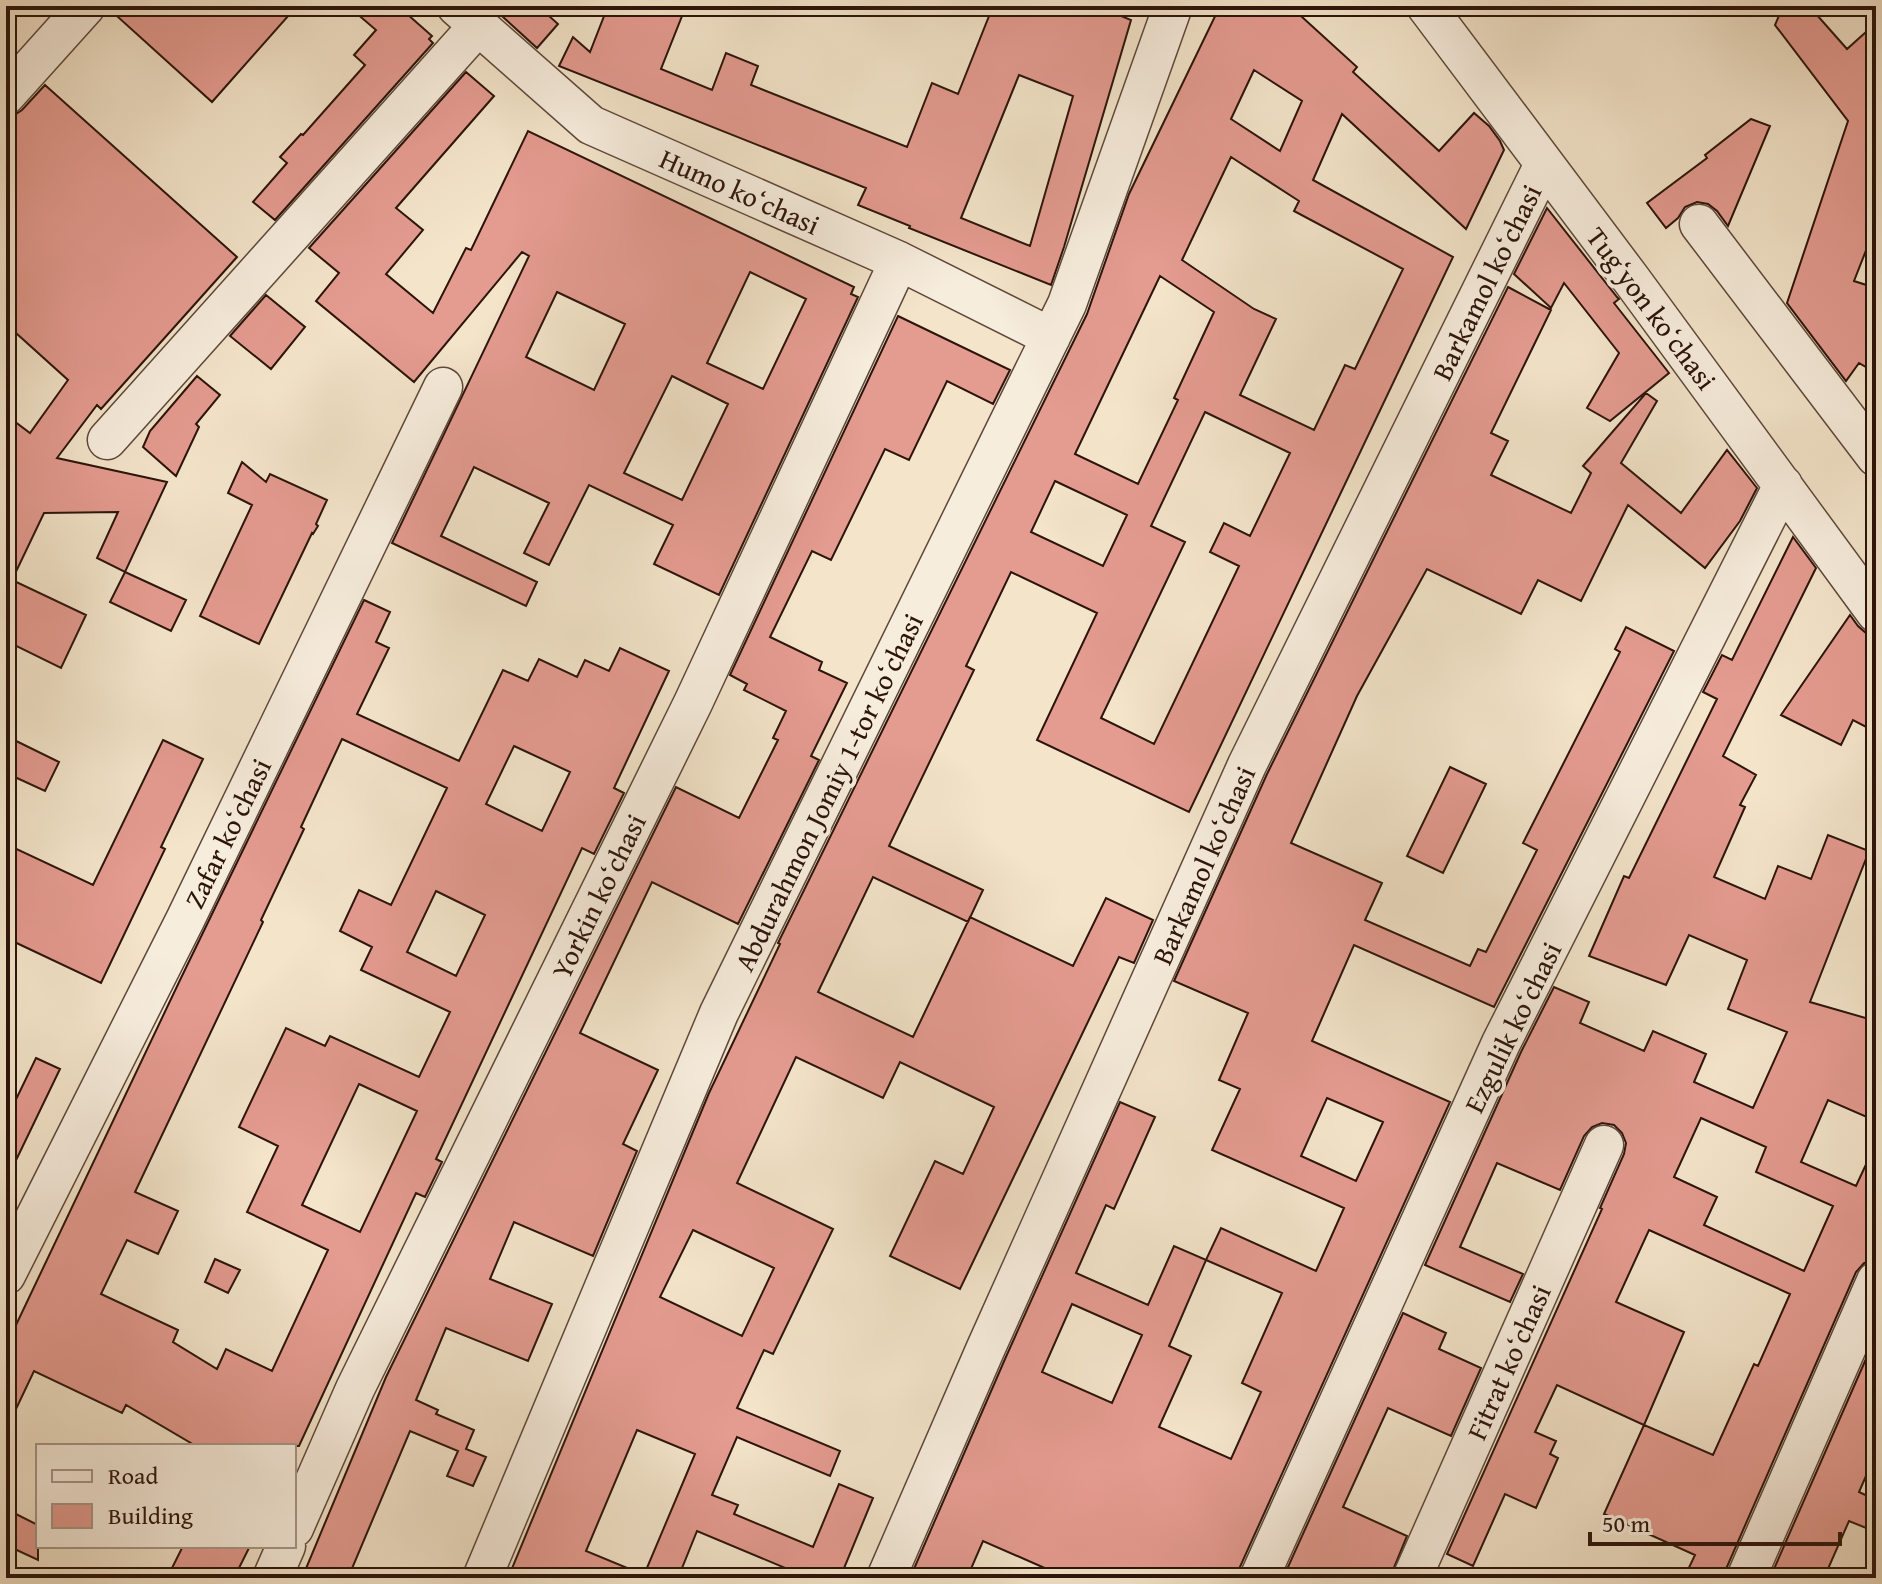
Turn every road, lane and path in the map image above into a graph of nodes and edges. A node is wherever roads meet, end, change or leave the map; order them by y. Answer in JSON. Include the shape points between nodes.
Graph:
{"nodes":[{"id":1,"x":86,"y":6,"type":"edge"},
{"id":2,"x":1173,"y":6,"type":"edge"},
{"id":3,"x":1426,"y":6,"type":"edge"},
{"id":4,"x":467,"y":16,"type":"edge"},
{"id":5,"x":6,"y":95,"type":"edge"},
{"id":6,"x":1544,"y":164,"type":"junction"},
{"id":7,"x":1699,"y":224,"type":"dead end"},
{"id":8,"x":899,"y":261,"type":"junction"},
{"id":9,"x":1051,"y":337,"type":"junction"},
{"id":10,"x":443,"y":387,"type":"dead end"},
{"id":11,"x":107,"y":440,"type":"dead end"},
{"id":12,"x":1876,"y":457,"type":"edge"},
{"id":13,"x":1783,"y":485,"type":"junction"},
{"id":14,"x":1876,"y":613,"type":"edge"},
{"id":15,"x":1604,"y":1145,"type":"dead end"},
{"id":16,"x":6,"y":1275,"type":"edge"},
{"id":17,"x":1876,"y":1281,"type":"edge"},
{"id":18,"x":296,"y":1523,"type":"edge"},
{"id":19,"x":285,"y":1548,"type":"edge"},
{"id":20,"x":272,"y":1578,"type":"edge"},
{"id":21,"x":482,"y":1578,"type":"edge"},
{"id":22,"x":886,"y":1578,"type":"edge"},
{"id":23,"x":1259,"y":1578,"type":"edge"},
{"id":24,"x":1412,"y":1578,"type":"edge"},
{"id":25,"x":1746,"y":1578,"type":"edge"}],
"edges":[{"from":1,"to":5,"type":"street"},
{"from":2,"to":9,"type":"street","name":"Abdurahmon Jomiy 1-tor koʻchasi"},
{"from":3,"to":6,"type":"street","name":"Tugʻyon koʻchasi"},
{"from":4,"to":8,"type":"street","name":"Humo koʻchasi","via":[[591,125]]},
{"from":4,"to":11,"type":"street"},
{"from":6,"to":13,"type":"street","name":"Tugʻyon koʻchasi"},
{"from":6,"to":22,"type":"street","name":"Barkamol koʻchasi","via":[[1247,765]]},
{"from":7,"to":12,"type":"street"},
{"from":8,"to":9,"type":"street","name":"Humo koʻchasi"},
{"from":8,"to":18,"type":"street","name":"Yorkin koʻchasi","via":[[693,703],[355,1389]]},
{"from":9,"to":21,"type":"street","name":"Abdurahmon Jomiy 1-tor koʻchasi","via":[[719,1013]]},
{"from":10,"to":16,"type":"street","name":"Zafar koʻchasi"},
{"from":13,"to":14,"type":"street","name":"Tugʻyon koʻchasi"},
{"from":13,"to":23,"type":"street","name":"Ezgulik koʻchasi","via":[[1501,1043]]},
{"from":15,"to":24,"type":"street","name":"Fitrat koʻchasi"},
{"from":17,"to":25,"type":"street"},
{"from":19,"to":20,"type":"street"}]}
